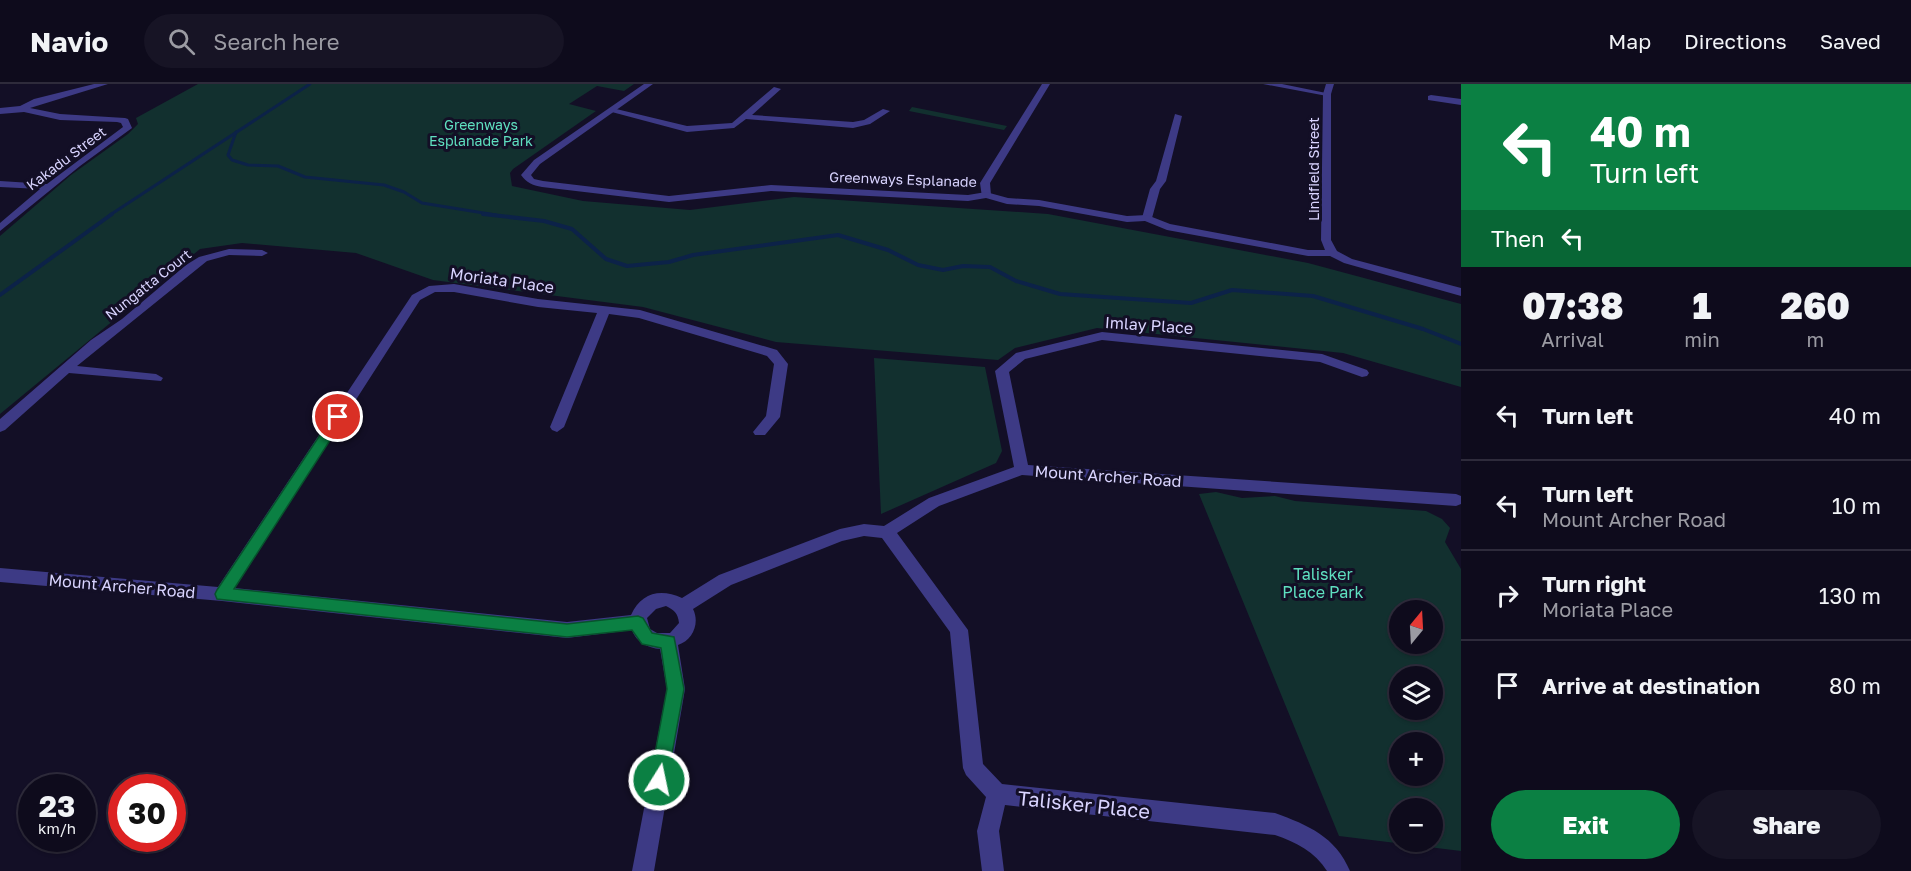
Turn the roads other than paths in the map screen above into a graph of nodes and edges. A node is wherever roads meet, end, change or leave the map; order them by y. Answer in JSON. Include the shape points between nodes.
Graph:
{"nodes":[{"id":1,"x":104,"y":84,"type":"edge"},
{"id":2,"x":649,"y":84,"type":"edge"},
{"id":3,"x":1046,"y":84,"type":"edge"},
{"id":4,"x":1267,"y":84,"type":"edge"},
{"id":5,"x":777,"y":89,"type":"dead end"},
{"id":6,"x":1329,"y":89,"type":"edge"},
{"id":7,"x":1431,"y":98,"type":"dead end"},
{"id":8,"x":1461,"y":102,"type":"edge"},
{"id":9,"x":24,"y":107,"type":"junction"},
{"id":10,"x":0,"y":111,"type":"edge"},
{"id":11,"x":612,"y":111,"type":"junction"},
{"id":12,"x":886,"y":111,"type":"dead end"},
{"id":13,"x":1178,"y":116,"type":"dead end"},
{"id":14,"x":747,"y":117,"type":"junction"},
{"id":15,"x":0,"y":184,"type":"edge"},
{"id":16,"x":48,"y":187,"type":"junction"},
{"id":17,"x":986,"y":195,"type":"junction"},
{"id":18,"x":1147,"y":218,"type":"junction"},
{"id":19,"x":0,"y":228,"type":"edge"},
{"id":20,"x":262,"y":253,"type":"dead end"},
{"id":21,"x":1332,"y":253,"type":"junction"},
{"id":22,"x":1461,"y":292,"type":"edge"},
{"id":23,"x":604,"y":310,"type":"junction"},
{"id":24,"x":66,"y":369,"type":"junction"},
{"id":25,"x":1362,"y":373,"type":"dead end"},
{"id":26,"x":156,"y":378,"type":"dead end"},
{"id":27,"x":557,"y":427,"type":"dead end"},
{"id":28,"x":0,"y":428,"type":"edge"},
{"id":29,"x":759,"y":432,"type":"dead end"},
{"id":30,"x":1023,"y":470,"type":"junction"},
{"id":31,"x":1459,"y":502,"type":"edge"},
{"id":32,"x":887,"y":532,"type":"junction"},
{"id":33,"x":0,"y":575,"type":"edge"},
{"id":34,"x":222,"y":594,"type":"junction"},
{"id":35,"x":683,"y":606,"type":"junction"},
{"id":36,"x":638,"y":622,"type":"junction"},
{"id":37,"x":668,"y":642,"type":"junction"},
{"id":38,"x":997,"y":794,"type":"junction"},
{"id":39,"x":643,"y":871,"type":"edge"},
{"id":40,"x":993,"y":871,"type":"edge"},
{"id":41,"x":1339,"y":871,"type":"edge"}],
"edges":[{"from":1,"to":9,"type":"street"},
{"from":2,"to":11,"type":"street","name":"Greenways Esplanade"},
{"from":3,"to":17,"type":"street","via":[[985,183]]},
{"from":4,"to":6,"type":"street"},
{"from":5,"to":14,"type":"street"},
{"from":6,"to":21,"type":"street","name":"Lindfield Street","via":[[1326,240]]},
{"from":7,"to":8,"type":"street"},
{"from":9,"to":10,"type":"street","name":"Kakadu Street"},
{"from":9,"to":16,"type":"street","name":"Kakadu Street","via":[[59,117],[128,123],[128,128]]},
{"from":11,"to":14,"type":"street","via":[[687,129],[734,124]]},
{"from":11,"to":17,"type":"street","name":"Greenways Esplanade","via":[[537,162],[526,176],[542,184],[669,199],[771,188],[968,198]]},
{"from":12,"to":14,"type":"street","via":[[867,123],[853,125]]},
{"from":13,"to":18,"type":"street"},
{"from":15,"to":16,"type":"street"},
{"from":16,"to":19,"type":"street","name":"Kakadu Street"},
{"from":17,"to":18,"type":"street","name":"Greenways Esplanade","via":[[1128,219]]},
{"from":18,"to":21,"type":"street","name":"Greenways Esplanade","via":[[1167,227]]},
{"from":20,"to":24,"type":"street","name":"Nungatta Court","via":[[229,252],[203,259]]},
{"from":21,"to":22,"type":"street","name":"Greenways Esplanade","via":[[1348,261]]},
{"from":23,"to":27,"type":"street"},
{"from":23,"to":29,"type":"street","name":"Moriata Place","via":[[640,314],[772,353],[782,364],[773,417]]},
{"from":23,"to":34,"type":"street","name":"Moriata Place","via":[[454,288],[433,288],[416,298]]},
{"from":24,"to":26,"type":"street"},
{"from":24,"to":28,"type":"street","name":"Nungatta Court"},
{"from":25,"to":30,"type":"street","name":"Imlay Place","via":[[1323,358],[1102,336],[1022,356],[1002,371]]},
{"from":30,"to":31,"type":"street","name":"Mount Archer Road"},
{"from":30,"to":32,"type":"street","name":"Mount Archer Road","via":[[987,480],[910,513]]},
{"from":32,"to":35,"type":"street","via":[[864,530],[840,536],[725,580]]},
{"from":32,"to":38,"type":"street","name":"Talisker Place","via":[[959,630],[973,768]]},
{"from":33,"to":34,"type":"street","name":"Mount Archer Road"},
{"from":34,"to":36,"type":"street","name":"Mount Archer Road","via":[[567,630]]},
{"from":35,"to":36,"type":"street","via":[[668,599],[651,603],[639,614]]},
{"from":35,"to":37,"type":"street","via":[[688,624],[680,636]]},
{"from":36,"to":37,"type":"street","via":[[648,639]]},
{"from":37,"to":39,"type":"street","via":[[676,689]]},
{"from":38,"to":40,"type":"street","via":[[988,831]]},
{"from":38,"to":41,"type":"street","name":"Talisker Place","via":[[1275,824],[1308,836],[1335,860]]}]}
